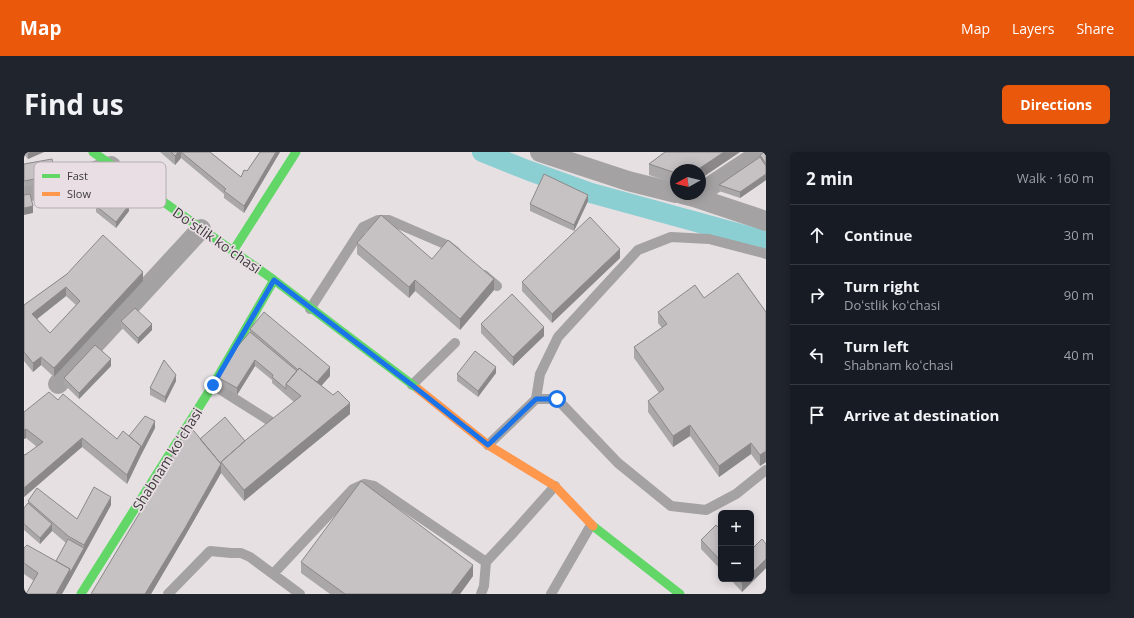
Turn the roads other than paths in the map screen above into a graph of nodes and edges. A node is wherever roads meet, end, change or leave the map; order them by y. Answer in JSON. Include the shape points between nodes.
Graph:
{"nodes":[{"id":1,"x":93,"y":152,"type":"edge"},
{"id":2,"x":296,"y":152,"type":"edge"},
{"id":3,"x":540,"y":152,"type":"edge"},
{"id":4,"x":762,"y":152,"type":"edge"},
{"id":5,"x":107,"y":162,"type":"edge"},
{"id":6,"x":706,"y":185,"type":"edge"},
{"id":7,"x":34,"y":190,"type":"edge"},
{"id":8,"x":670,"y":190,"type":"edge"},
{"id":9,"x":24,"y":193,"type":"edge"},
{"id":10,"x":706,"y":200,"type":"edge"},
{"id":11,"x":166,"y":204,"type":"edge"},
{"id":12,"x":766,"y":221,"type":"edge"},
{"id":13,"x":201,"y":228,"type":"junction"},
{"id":14,"x":233,"y":251,"type":"junction"},
{"id":15,"x":766,"y":254,"type":"edge"},
{"id":16,"x":464,"y":259,"type":"edge"},
{"id":17,"x":475,"y":268,"type":"edge"},
{"id":18,"x":274,"y":280,"type":"junction"},
{"id":19,"x":497,"y":286,"type":"dead end"},
{"id":20,"x":310,"y":309,"type":"junction"},
{"id":21,"x":456,"y":343,"type":"dead end"},
{"id":22,"x":58,"y":384,"type":"dead end"},
{"id":23,"x":213,"y":385,"type":"junction"},
{"id":24,"x":412,"y":385,"type":"junction"},
{"id":25,"x":536,"y":399,"type":"junction"},
{"id":26,"x":270,"y":421,"type":"edge"},
{"id":27,"x":488,"y":445,"type":"junction"},
{"id":28,"x":766,"y":470,"type":"edge"},
{"id":29,"x":554,"y":486,"type":"junction"},
{"id":30,"x":591,"y":525,"type":"junction"},
{"id":31,"x":486,"y":562,"type":"junction"},
{"id":32,"x":273,"y":574,"type":"junction"},
{"id":33,"x":81,"y":594,"type":"edge"},
{"id":34,"x":168,"y":594,"type":"edge"},
{"id":35,"x":300,"y":594,"type":"edge"},
{"id":36,"x":481,"y":594,"type":"edge"},
{"id":37,"x":551,"y":594,"type":"edge"},
{"id":38,"x":680,"y":594,"type":"edge"}],
"edges":[{"from":1,"to":5,"type":"street","name":"Doʻstlik koʻchasi"},
{"from":2,"to":14,"type":"street"},
{"from":3,"to":8,"type":"street","via":[[628,181]]},
{"from":4,"to":6,"type":"street"},
{"from":7,"to":9,"type":"street"},
{"from":10,"to":12,"type":"street"},
{"from":11,"to":13,"type":"street","name":"Doʻstlik koʻchasi"},
{"from":13,"to":14,"type":"street","name":"Doʻstlik koʻchasi"},
{"from":13,"to":22,"type":"street"},
{"from":14,"to":18,"type":"street","name":"Doʻstlik koʻchasi"},
{"from":15,"to":25,"type":"lane","via":[[709,239],[671,237],[638,250],[558,337],[540,374]]},
{"from":16,"to":20,"type":"lane","via":[[447,245],[389,220],[378,220],[362,227]]},
{"from":17,"to":19,"type":"lane"},
{"from":18,"to":20,"type":"street","name":"Doʻstlik koʻchasi"},
{"from":18,"to":23,"type":"street","name":"Shabnam koʻchasi"},
{"from":20,"to":24,"type":"street","name":"Doʻstlik koʻchasi"},
{"from":21,"to":24,"type":"lane"},
{"from":23,"to":26,"type":"lane"},
{"from":23,"to":33,"type":"street","name":"Shabnam koʻchasi"},
{"from":24,"to":27,"type":"street","name":"Doʻstlik koʻchasi"},
{"from":25,"to":27,"type":"lane"},
{"from":25,"to":28,"type":"lane","via":[[557,399],[618,463],[671,506],[706,510],[736,494]]},
{"from":27,"to":29,"type":"street","name":"Doʻstlik koʻchasi"},
{"from":29,"to":30,"type":"street","name":"Doʻstlik koʻchasi"},
{"from":29,"to":31,"type":"lane"},
{"from":30,"to":37,"type":"lane"},
{"from":30,"to":38,"type":"street","name":"Doʻstlik koʻchasi"},
{"from":31,"to":32,"type":"lane","via":[[374,486],[364,484],[353,489]]},
{"from":31,"to":36,"type":"lane"},
{"from":32,"to":34,"type":"lane","via":[[241,552],[210,551]]},
{"from":32,"to":35,"type":"lane"}]}
